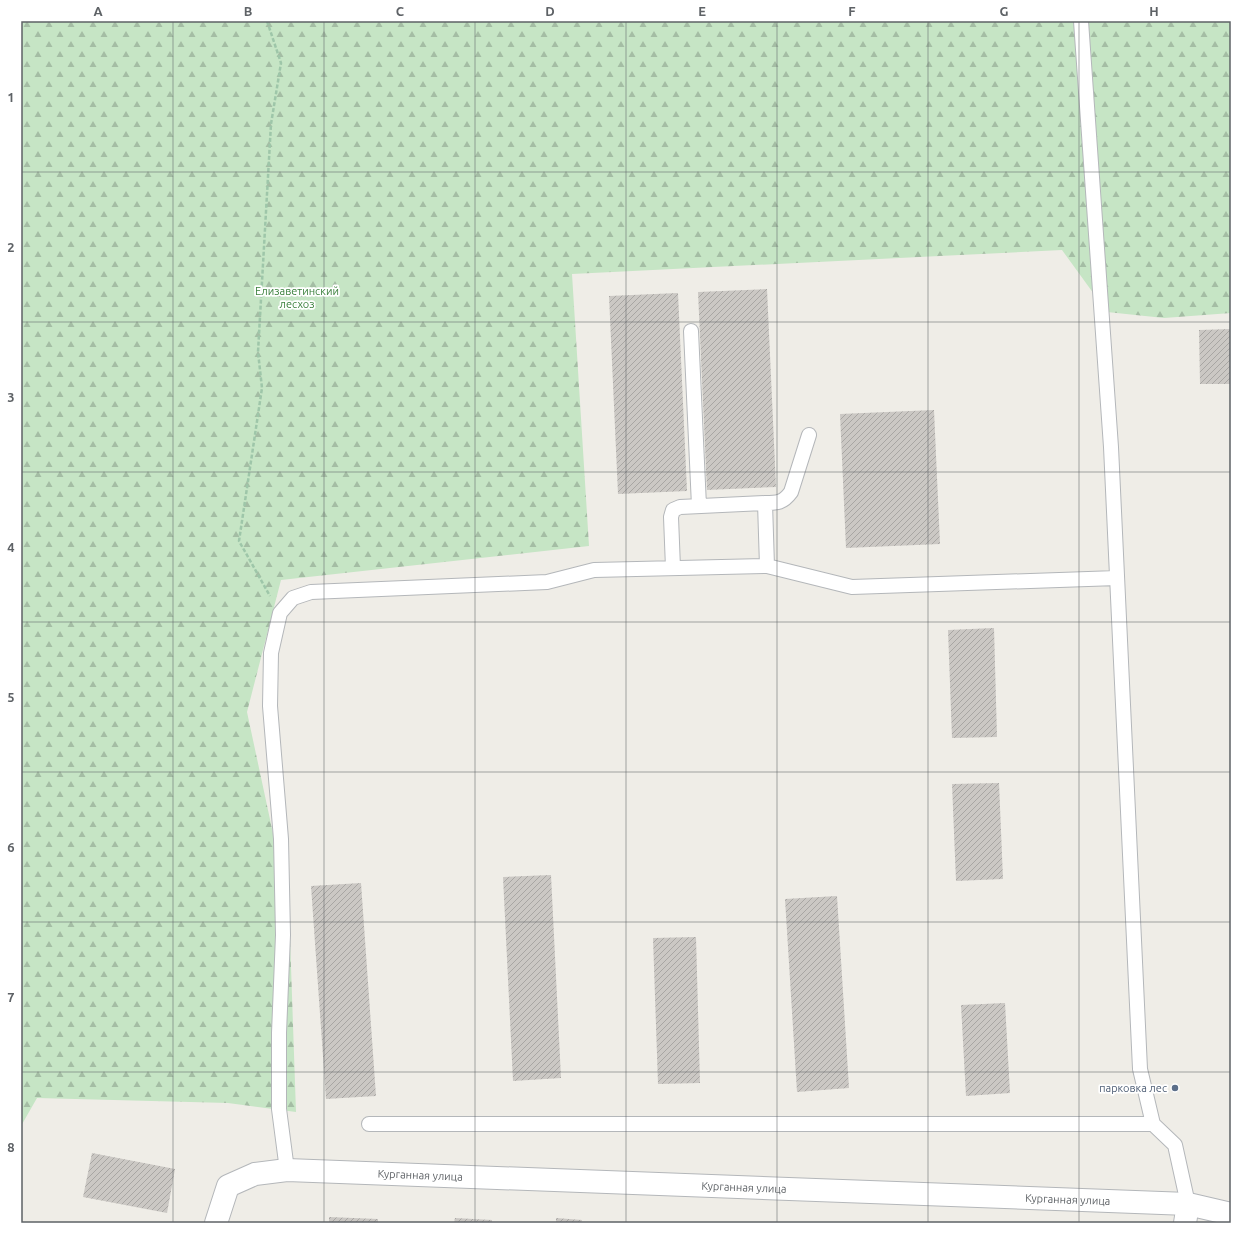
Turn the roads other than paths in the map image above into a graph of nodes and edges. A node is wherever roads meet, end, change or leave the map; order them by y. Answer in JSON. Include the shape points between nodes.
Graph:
{"nodes":[{"id":1,"x":1081,"y":21,"type":"edge"},
{"id":2,"x":691,"y":331,"type":"dead end"},
{"id":3,"x":809,"y":435,"type":"dead end"},
{"id":4,"x":765,"y":503,"type":"junction"},
{"id":5,"x":699,"y":506,"type":"junction"},
{"id":6,"x":767,"y":566,"type":"junction"},
{"id":7,"x":673,"y":568,"type":"junction"},
{"id":8,"x":1117,"y":578,"type":"junction"},
{"id":9,"x":369,"y":1124,"type":"dead end"},
{"id":10,"x":1154,"y":1124,"type":"junction"},
{"id":11,"x":286,"y":1170,"type":"junction"},
{"id":12,"x":1186,"y":1213,"type":"edge"},
{"id":13,"x":1231,"y":1214,"type":"edge"},
{"id":14,"x":216,"y":1223,"type":"edge"}],
"edges":[{"from":1,"to":8,"type":"lane"},
{"from":2,"to":5,"type":"lane"},
{"from":3,"to":4,"type":"lane","via":[[786,499],[777,503]]},
{"from":4,"to":5,"type":"lane"},
{"from":4,"to":6,"type":"lane"},
{"from":5,"to":7,"type":"lane","via":[[673,510]]},
{"from":6,"to":7,"type":"lane"},
{"from":6,"to":8,"type":"lane","via":[[852,587]]},
{"from":7,"to":11,"type":"lane","via":[[594,570],[547,582],[311,592],[293,598],[280,613],[271,653],[270,706],[281,839],[283,935],[279,1109]]},
{"from":8,"to":10,"type":"lane","via":[[1140,1069]]},
{"from":9,"to":10,"type":"lane"},
{"from":10,"to":12,"type":"lane","via":[[1176,1145]]},
{"from":11,"to":12,"type":"street","name":"Курганная улица"},
{"from":11,"to":14,"type":"street","name":"Курганная улица","via":[[255,1174],[228,1186]]},
{"from":12,"to":13,"type":"street","name":"Курганная улица"}]}
